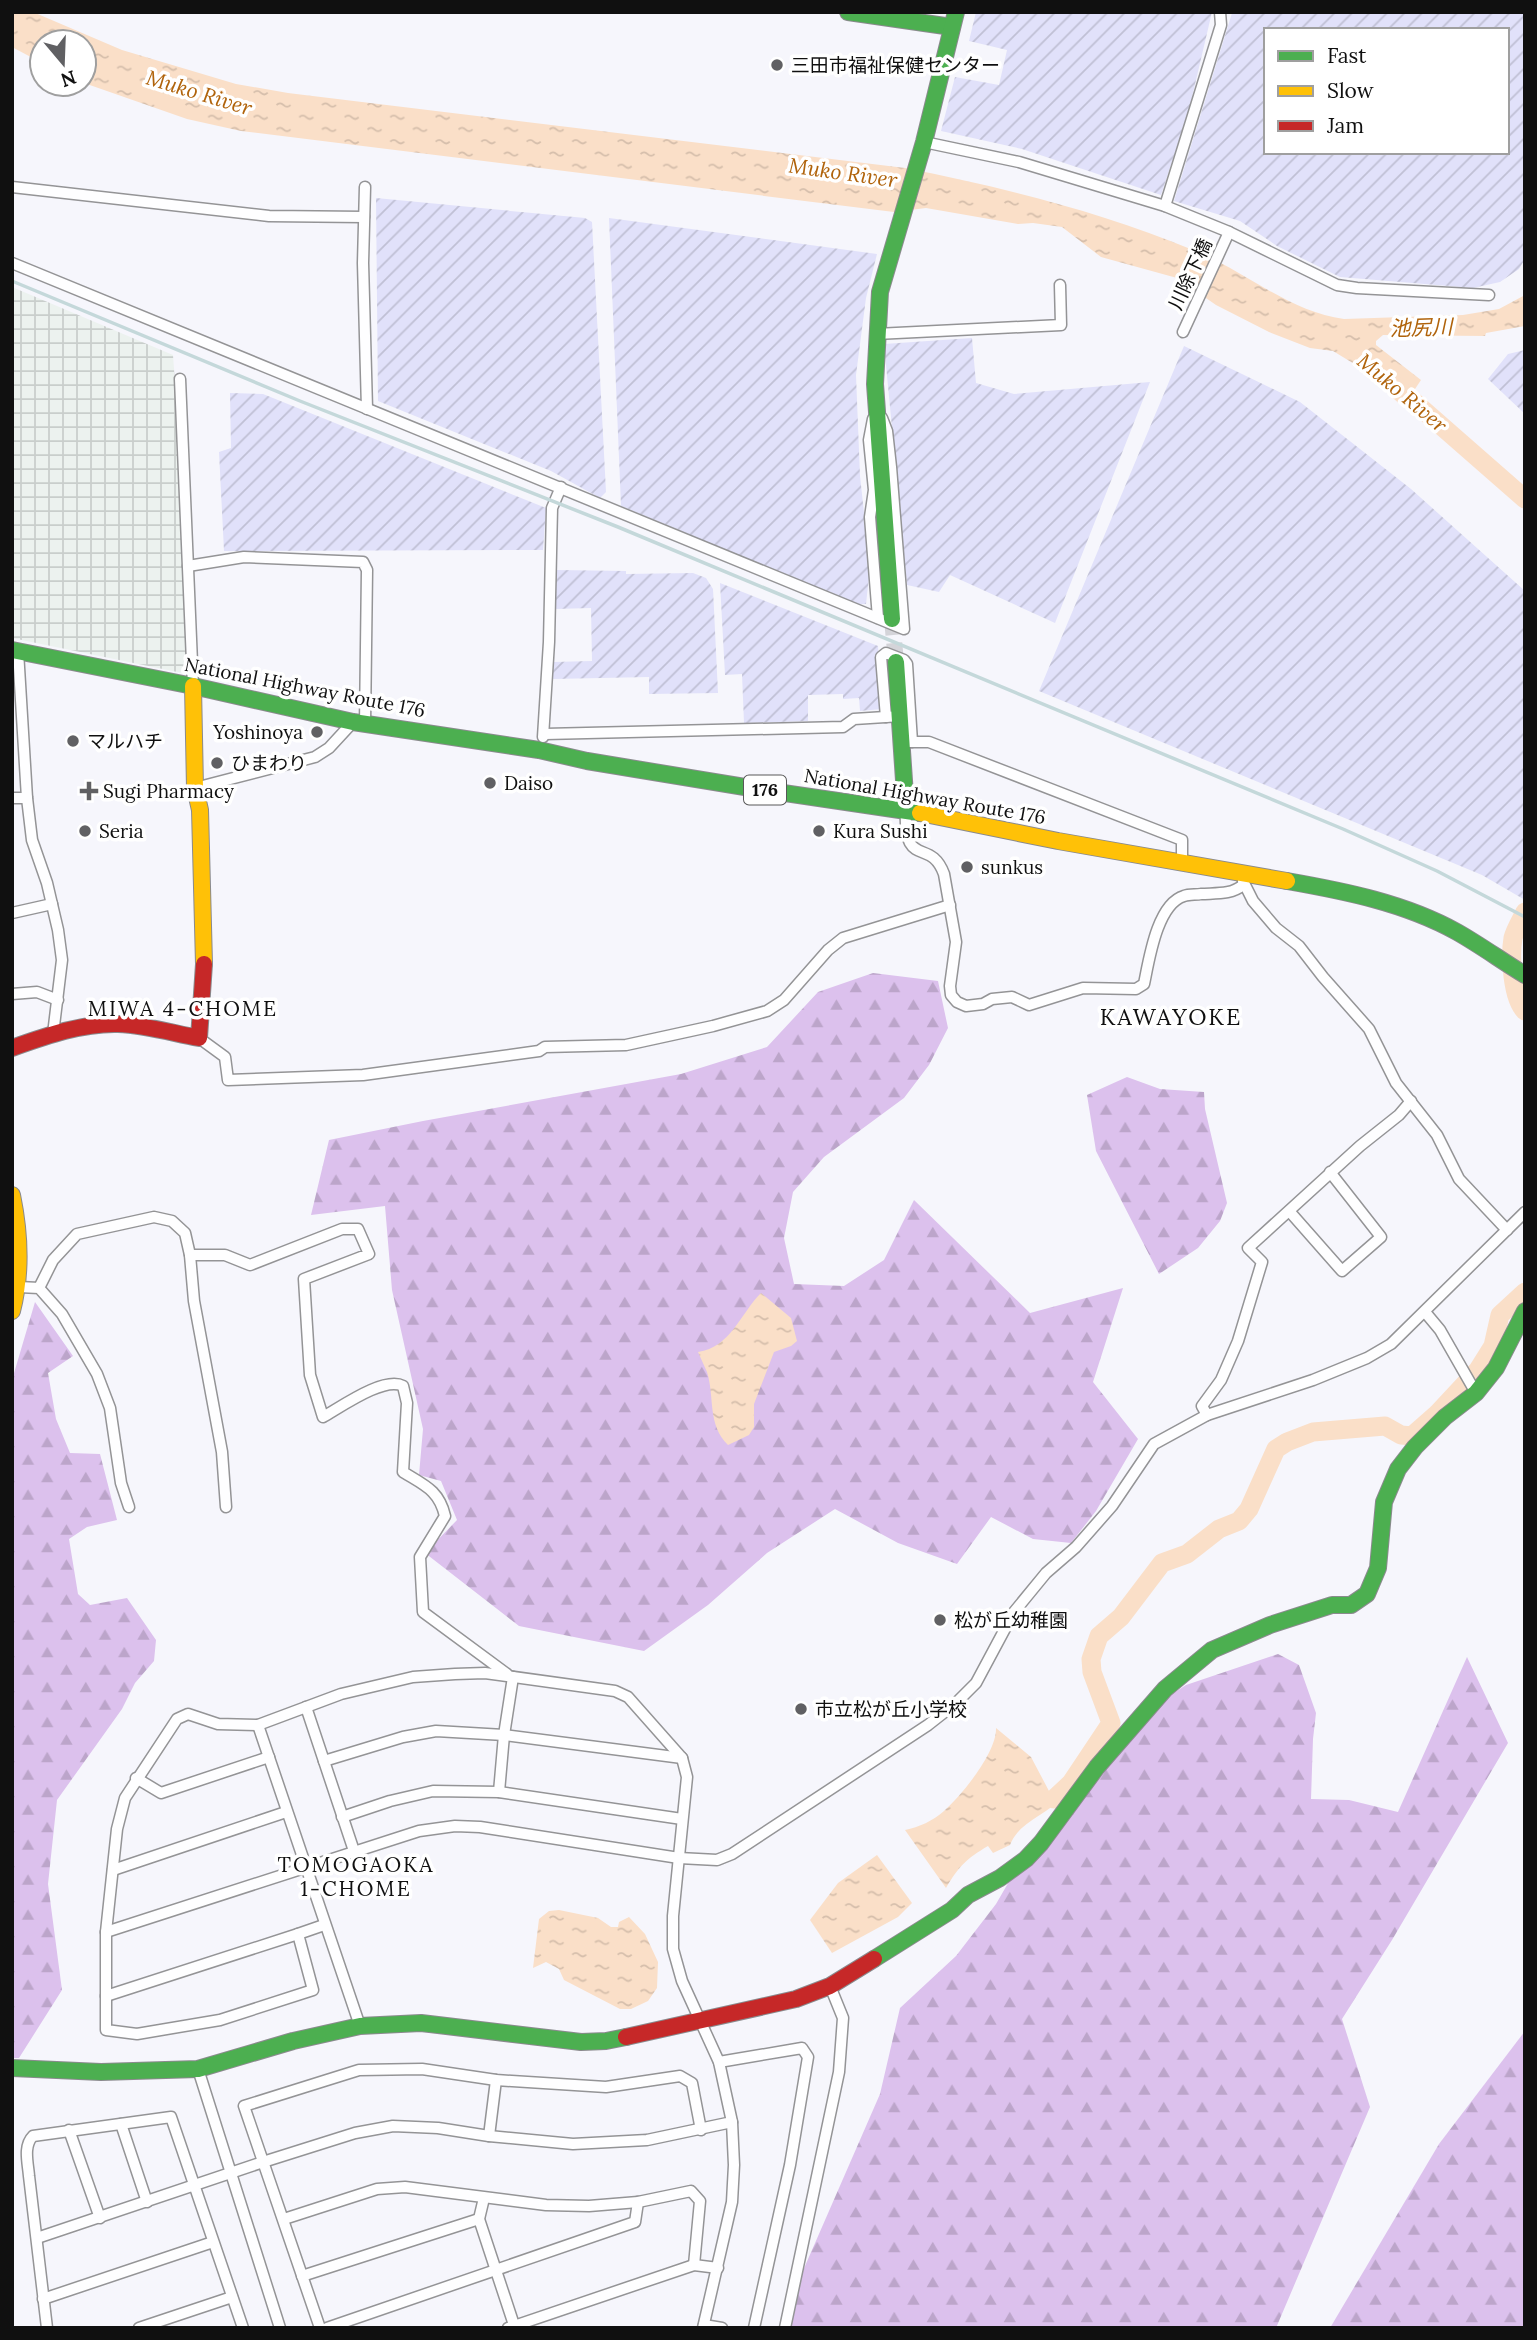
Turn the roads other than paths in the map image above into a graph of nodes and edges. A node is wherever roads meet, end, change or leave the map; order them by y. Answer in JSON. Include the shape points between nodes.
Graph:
{"nodes":[{"id":1,"x":848,"y":12,"type":"edge"},
{"id":2,"x":1220,"y":12,"type":"edge"},
{"id":3,"x":954,"y":19,"type":"edge"},
{"id":4,"x":924,"y":142,"type":"junction"},
{"id":5,"x":12,"y":187,"type":"edge"},
{"id":6,"x":365,"y":187,"type":"dead end"},
{"id":7,"x":1165,"y":206,"type":"junction"},
{"id":8,"x":364,"y":216,"type":"junction"},
{"id":9,"x":1229,"y":232,"type":"junction"},
{"id":10,"x":12,"y":263,"type":"edge"},
{"id":11,"x":1060,"y":285,"type":"dead end"},
{"id":12,"x":1489,"y":295,"type":"dead end"},
{"id":13,"x":1183,"y":332,"type":"dead end"},
{"id":14,"x":876,"y":334,"type":"junction"},
{"id":15,"x":180,"y":379,"type":"dead end"},
{"id":16,"x":367,"y":410,"type":"junction"},
{"id":17,"x":562,"y":488,"type":"junction"},
{"id":18,"x":188,"y":566,"type":"junction"},
{"id":19,"x":891,"y":622,"type":"joint"},
{"id":20,"x":15,"y":651,"type":"edge"},
{"id":21,"x":896,"y":662,"type":"tunnel mouth"},
{"id":22,"x":193,"y":686,"type":"junction"},
{"id":23,"x":893,"y":717,"type":"junction"},
{"id":24,"x":359,"y":723,"type":"junction"},
{"id":25,"x":545,"y":734,"type":"junction"},
{"id":26,"x":907,"y":742,"type":"junction"},
{"id":27,"x":539,"y":750,"type":"junction"},
{"id":28,"x":195,"y":788,"type":"junction"},
{"id":29,"x":12,"y":798,"type":"edge"},
{"id":30,"x":27,"y":798,"type":"junction"},
{"id":31,"x":906,"y":810,"type":"junction"},
{"id":32,"x":1182,"y":863,"type":"junction"},
{"id":33,"x":1243,"y":879,"type":"junction"},
{"id":34,"x":52,"y":904,"type":"junction"},
{"id":35,"x":950,"y":905,"type":"junction"},
{"id":36,"x":12,"y":913,"type":"edge"},
{"id":37,"x":1516,"y":969,"type":"edge"},
{"id":38,"x":12,"y":994,"type":"edge"},
{"id":39,"x":58,"y":1000,"type":"junction"},
{"id":40,"x":53,"y":1034,"type":"junction"},
{"id":41,"x":199,"y":1038,"type":"junction"},
{"id":42,"x":12,"y":1048,"type":"edge"},
{"id":43,"x":1411,"y":1101,"type":"junction"},
{"id":44,"x":1331,"y":1172,"type":"junction"},
{"id":45,"x":12,"y":1195,"type":"edge"},
{"id":46,"x":1290,"y":1212,"type":"junction"},
{"id":47,"x":1525,"y":1212,"type":"edge"},
{"id":48,"x":1507,"y":1230,"type":"junction"},
{"id":49,"x":190,"y":1255,"type":"junction"},
{"id":50,"x":19,"y":1287,"type":"junction"},
{"id":51,"x":39,"y":1288,"type":"junction"},
{"id":52,"x":12,"y":1311,"type":"edge"},
{"id":53,"x":1525,"y":1311,"type":"edge"},
{"id":54,"x":1425,"y":1312,"type":"junction"},
{"id":55,"x":1474,"y":1389,"type":"junction"},
{"id":56,"x":1207,"y":1415,"type":"junction"},
{"id":57,"x":129,"y":1507,"type":"dead end"},
{"id":58,"x":226,"y":1507,"type":"dead end"},
{"id":59,"x":513,"y":1677,"type":"junction"},
{"id":60,"x":306,"y":1707,"type":"junction"},
{"id":61,"x":258,"y":1725,"type":"junction"},
{"id":62,"x":504,"y":1735,"type":"junction"},
{"id":63,"x":269,"y":1757,"type":"junction"},
{"id":64,"x":681,"y":1758,"type":"junction"},
{"id":65,"x":324,"y":1761,"type":"junction"},
{"id":66,"x":136,"y":1779,"type":"junction"},
{"id":67,"x":499,"y":1792,"type":"junction"},
{"id":68,"x":286,"y":1812,"type":"junction"},
{"id":69,"x":342,"y":1817,"type":"junction"},
{"id":70,"x":682,"y":1819,"type":"junction"},
{"id":71,"x":354,"y":1851,"type":"junction"},
{"id":72,"x":679,"y":1858,"type":"junction"},
{"id":73,"x":305,"y":1867,"type":"junction"},
{"id":74,"x":113,"y":1870,"type":"junction"},
{"id":75,"x":324,"y":1925,"type":"junction"},
{"id":76,"x":106,"y":1933,"type":"junction"},
{"id":77,"x":298,"y":1934,"type":"junction"},
{"id":78,"x":830,"y":1986,"type":"junction"},
{"id":79,"x":106,"y":1996,"type":"junction"},
{"id":80,"x":699,"y":2019,"type":"junction"},
{"id":81,"x":360,"y":2026,"type":"junction"},
{"id":82,"x":719,"y":2062,"type":"junction"},
{"id":83,"x":12,"y":2068,"type":"edge"},
{"id":84,"x":198,"y":2069,"type":"junction"},
{"id":85,"x":496,"y":2080,"type":"junction"},
{"id":86,"x":732,"y":2122,"type":"junction"},
{"id":87,"x":121,"y":2124,"type":"junction"},
{"id":88,"x":69,"y":2130,"type":"junction"},
{"id":89,"x":701,"y":2130,"type":"junction"},
{"id":90,"x":489,"y":2136,"type":"junction"},
{"id":91,"x":263,"y":2162,"type":"junction"},
{"id":92,"x":230,"y":2175,"type":"junction"},
{"id":93,"x":195,"y":2186,"type":"junction"},
{"id":94,"x":484,"y":2198,"type":"junction"},
{"id":95,"x":147,"y":2202,"type":"junction"},
{"id":96,"x":638,"y":2202,"type":"junction"},
{"id":97,"x":100,"y":2218,"type":"junction"},
{"id":98,"x":284,"y":2219,"type":"junction"},
{"id":99,"x":480,"y":2219,"type":"junction"},
{"id":100,"x":37,"y":2238,"type":"junction"},
{"id":101,"x":214,"y":2242,"type":"junction"},
{"id":102,"x":694,"y":2265,"type":"junction"},
{"id":103,"x":718,"y":2268,"type":"junction"},
{"id":104,"x":496,"y":2271,"type":"junction"},
{"id":105,"x":302,"y":2276,"type":"junction"},
{"id":106,"x":232,"y":2297,"type":"junction"},
{"id":107,"x":43,"y":2299,"type":"junction"},
{"id":108,"x":704,"y":2326,"type":"edge"},
{"id":109,"x":512,"y":2327,"type":"edge"},
{"id":110,"x":47,"y":2328,"type":"edge"},
{"id":111,"x":139,"y":2328,"type":"edge"},
{"id":112,"x":243,"y":2328,"type":"edge"},
{"id":113,"x":280,"y":2328,"type":"edge"},
{"id":114,"x":320,"y":2328,"type":"edge"},
{"id":115,"x":327,"y":2328,"type":"edge"},
{"id":116,"x":722,"y":2328,"type":"edge"},
{"id":117,"x":754,"y":2328,"type":"edge"},
{"id":118,"x":785,"y":2328,"type":"edge"}],
"edges":[{"from":1,"to":3,"type":"main road"},
{"from":2,"to":7,"type":"street","via":[[1221,25]]},
{"from":3,"to":4,"type":"main road"},
{"from":4,"to":7,"type":"street","via":[[1019,162]]},
{"from":4,"to":14,"type":"main road","via":[[880,292]]},
{"from":5,"to":8,"type":"street","via":[[269,216]]},
{"from":6,"to":8,"type":"street"},
{"from":7,"to":9,"type":"street"},
{"from":8,"to":16,"type":"street"},
{"from":9,"to":12,"type":"street","via":[[1337,285]]},
{"from":9,"to":13,"type":"street","name":"川除下橋"},
{"from":10,"to":16,"type":"street"},
{"from":11,"to":14,"type":"street","via":[[1060,326]]},
{"from":14,"to":19,"type":"main road","via":[[876,403]]},
{"from":15,"to":18,"type":"street"},
{"from":16,"to":17,"type":"street"},
{"from":17,"to":19,"type":"street"},
{"from":17,"to":25,"type":"street","via":[[552,508]]},
{"from":18,"to":22,"type":"street"},
{"from":18,"to":24,"type":"street","via":[[244,557],[363,562],[367,570]]},
{"from":20,"to":22,"type":"main road","name":"National Highway Route 176","number":"176"},
{"from":20,"to":30,"type":"street"},
{"from":21,"to":23,"type":"main road"},
{"from":22,"to":24,"type":"main road","name":"National Highway Route 176","number":"176"},
{"from":22,"to":28,"type":"main road"},
{"from":23,"to":25,"type":"street","via":[[853,719],[843,727]]},
{"from":23,"to":26,"type":"main road"},
{"from":23,"to":26,"type":"street","via":[[881,657],[886,653],[907,664]]},
{"from":24,"to":27,"type":"main road","name":"National Highway Route 176","number":"176"},
{"from":24,"to":28,"type":"street","via":[[315,757]]},
{"from":25,"to":27,"type":"street"},
{"from":26,"to":31,"type":"main road"},
{"from":26,"to":32,"type":"street","via":[[929,743],[1182,840]]},
{"from":27,"to":31,"type":"main road","name":"National Highway Route 176","number":"176"},
{"from":28,"to":41,"type":"main road","via":[[200,810],[204,958]]},
{"from":29,"to":30,"type":"street"},
{"from":30,"to":34,"type":"street","via":[[32,840]]},
{"from":31,"to":32,"type":"main road","name":"National Highway Route 176","number":"176"},
{"from":31,"to":35,"type":"street","via":[[908,842],[941,864]]},
{"from":32,"to":33,"type":"main road","name":"National Highway Route 176","number":"176"},
{"from":33,"to":35,"type":"street","via":[[1231,892],[1183,896],[1172,904],[1153,944],[1144,984],[1136,989],[1083,988],[1029,1004],[1012,997],[966,1006],[951,995],[956,942]]},
{"from":33,"to":37,"type":"main road","name":"National Highway Route 176","number":"176","via":[[1349,892],[1382,902],[1455,931]]},
{"from":33,"to":43,"type":"street","via":[[1253,901],[1276,929],[1299,946],[1369,1029],[1396,1083]]},
{"from":34,"to":36,"type":"street"},
{"from":34,"to":39,"type":"street","via":[[62,960]]},
{"from":35,"to":41,"type":"street","via":[[844,938],[784,1000],[767,1011],[626,1045],[545,1047],[363,1075],[228,1080],[225,1057]]},
{"from":38,"to":39,"type":"street","via":[[37,992]]},
{"from":39,"to":40,"type":"street"},
{"from":40,"to":41,"type":"main road","via":[[126,1024]]},
{"from":40,"to":42,"type":"main road"},
{"from":43,"to":44,"type":"street"},
{"from":43,"to":48,"type":"street","via":[[1437,1135],[1459,1179]]},
{"from":44,"to":46,"type":"street"},
{"from":44,"to":46,"type":"street","via":[[1381,1237],[1372,1246],[1342,1271]]},
{"from":45,"to":50,"type":"main road","via":[[19,1233]]},
{"from":46,"to":56,"type":"street","via":[[1248,1248],[1262,1262],[1238,1341],[1221,1380],[1202,1406]]},
{"from":47,"to":48,"type":"street"},
{"from":48,"to":54,"type":"street"},
{"from":49,"to":51,"type":"street","via":[[185,1233],[172,1221],[153,1217],[120,1223],[77,1234],[53,1260]]},
{"from":49,"to":58,"type":"street","via":[[222,1452]]},
{"from":49,"to":59,"type":"street","via":[[225,1255],[250,1265],[342,1229],[358,1229],[369,1254],[304,1279],[310,1375],[323,1417],[388,1384],[403,1386],[407,1403],[403,1472],[435,1492],[445,1516],[419,1557],[423,1612]]},
{"from":50,"to":51,"type":"street"},
{"from":50,"to":52,"type":"main road"},
{"from":51,"to":57,"type":"street","via":[[62,1314],[97,1374],[110,1408]]},
{"from":53,"to":55,"type":"main road","via":[[1496,1368]]},
{"from":54,"to":55,"type":"street"},
{"from":54,"to":56,"type":"street","via":[[1391,1344],[1367,1358]]},
{"from":55,"to":78,"type":"main road","via":[[1398,1469],[1384,1502],[1378,1568],[1367,1594],[1351,1605],[1332,1605],[1270,1625],[1212,1650],[1165,1689],[1026,1858]]},
{"from":56,"to":72,"type":"street","via":[[1154,1444],[1112,1506],[1014,1612],[976,1683],[956,1703],[732,1854],[717,1860]]},
{"from":59,"to":60,"type":"street","via":[[485,1673],[413,1676]]},
{"from":59,"to":62,"type":"street"},
{"from":59,"to":64,"type":"street","via":[[615,1691],[628,1697]]},
{"from":60,"to":61,"type":"street"},
{"from":60,"to":65,"type":"street"},
{"from":61,"to":63,"type":"street"},
{"from":61,"to":66,"type":"street","via":[[218,1724],[183,1715]]},
{"from":62,"to":64,"type":"street"},
{"from":62,"to":65,"type":"street","via":[[436,1731]]},
{"from":62,"to":67,"type":"street"},
{"from":63,"to":66,"type":"street","via":[[162,1793]]},
{"from":63,"to":68,"type":"street"},
{"from":64,"to":70,"type":"street","via":[[687,1777]]},
{"from":65,"to":69,"type":"street"},
{"from":66,"to":74,"type":"street","via":[[122,1809]]},
{"from":67,"to":69,"type":"street","via":[[433,1791]]},
{"from":67,"to":70,"type":"street"},
{"from":68,"to":73,"type":"street"},
{"from":68,"to":74,"type":"street"},
{"from":69,"to":71,"type":"street"},
{"from":70,"to":72,"type":"street"},
{"from":71,"to":72,"type":"street","via":[[419,1831],[456,1826]]},
{"from":71,"to":73,"type":"street"},
{"from":72,"to":80,"type":"street","via":[[673,1949]]},
{"from":73,"to":75,"type":"street"},
{"from":73,"to":76,"type":"street"},
{"from":74,"to":76,"type":"street"},
{"from":75,"to":77,"type":"street"},
{"from":75,"to":81,"type":"street"},
{"from":76,"to":79,"type":"street"},
{"from":77,"to":79,"type":"street"},
{"from":77,"to":79,"type":"street","via":[[313,1990],[220,2020],[137,2034],[106,2030]]},
{"from":78,"to":80,"type":"main road","via":[[796,1999]]},
{"from":78,"to":118,"type":"street","via":[[843,2018],[839,2073]]},
{"from":80,"to":81,"type":"main road","via":[[628,2038],[581,2042],[421,2023]]},
{"from":80,"to":82,"type":"street"},
{"from":81,"to":84,"type":"main road"},
{"from":82,"to":86,"type":"street"},
{"from":82,"to":117,"type":"street","via":[[802,2048],[808,2057]]},
{"from":83,"to":84,"type":"main road","via":[[101,2072]]},
{"from":84,"to":92,"type":"street"},
{"from":85,"to":89,"type":"street","via":[[606,2087],[680,2076],[692,2084]]},
{"from":85,"to":90,"type":"street"},
{"from":85,"to":91,"type":"street","via":[[422,2069],[359,2070],[244,2106]]},
{"from":86,"to":89,"type":"street"},
{"from":86,"to":103,"type":"street","via":[[732,2202]]},
{"from":87,"to":88,"type":"street"},
{"from":87,"to":93,"type":"street","via":[[172,2116]]},
{"from":87,"to":95,"type":"street"},
{"from":88,"to":97,"type":"street"},
{"from":88,"to":100,"type":"street","via":[[28,2140]]},
{"from":89,"to":90,"type":"street","via":[[647,2140],[573,2144]]},
{"from":90,"to":91,"type":"street","via":[[393,2126]]},
{"from":91,"to":92,"type":"street"},
{"from":91,"to":98,"type":"street"},
{"from":92,"to":93,"type":"street"},
{"from":92,"to":113,"type":"street"},
{"from":93,"to":95,"type":"street"},
{"from":93,"to":101,"type":"street"},
{"from":94,"to":96,"type":"street","via":[[546,2205]]},
{"from":94,"to":98,"type":"street","via":[[405,2187],[377,2189]]},
{"from":94,"to":99,"type":"street"},
{"from":95,"to":97,"type":"street"},
{"from":96,"to":102,"type":"street","via":[[691,2191],[700,2201]]},
{"from":96,"to":104,"type":"street","via":[[635,2222]]},
{"from":97,"to":100,"type":"street"},
{"from":98,"to":105,"type":"street"},
{"from":99,"to":104,"type":"street"},
{"from":99,"to":105,"type":"street"},
{"from":100,"to":107,"type":"street"},
{"from":101,"to":106,"type":"street"},
{"from":101,"to":107,"type":"street"},
{"from":102,"to":103,"type":"street"},
{"from":102,"to":109,"type":"street"},
{"from":103,"to":108,"type":"street"},
{"from":104,"to":109,"type":"street"},
{"from":104,"to":115,"type":"street"},
{"from":105,"to":114,"type":"street"},
{"from":106,"to":111,"type":"street"},
{"from":106,"to":112,"type":"street"},
{"from":107,"to":110,"type":"street"},
{"from":108,"to":116,"type":"street"}]}
